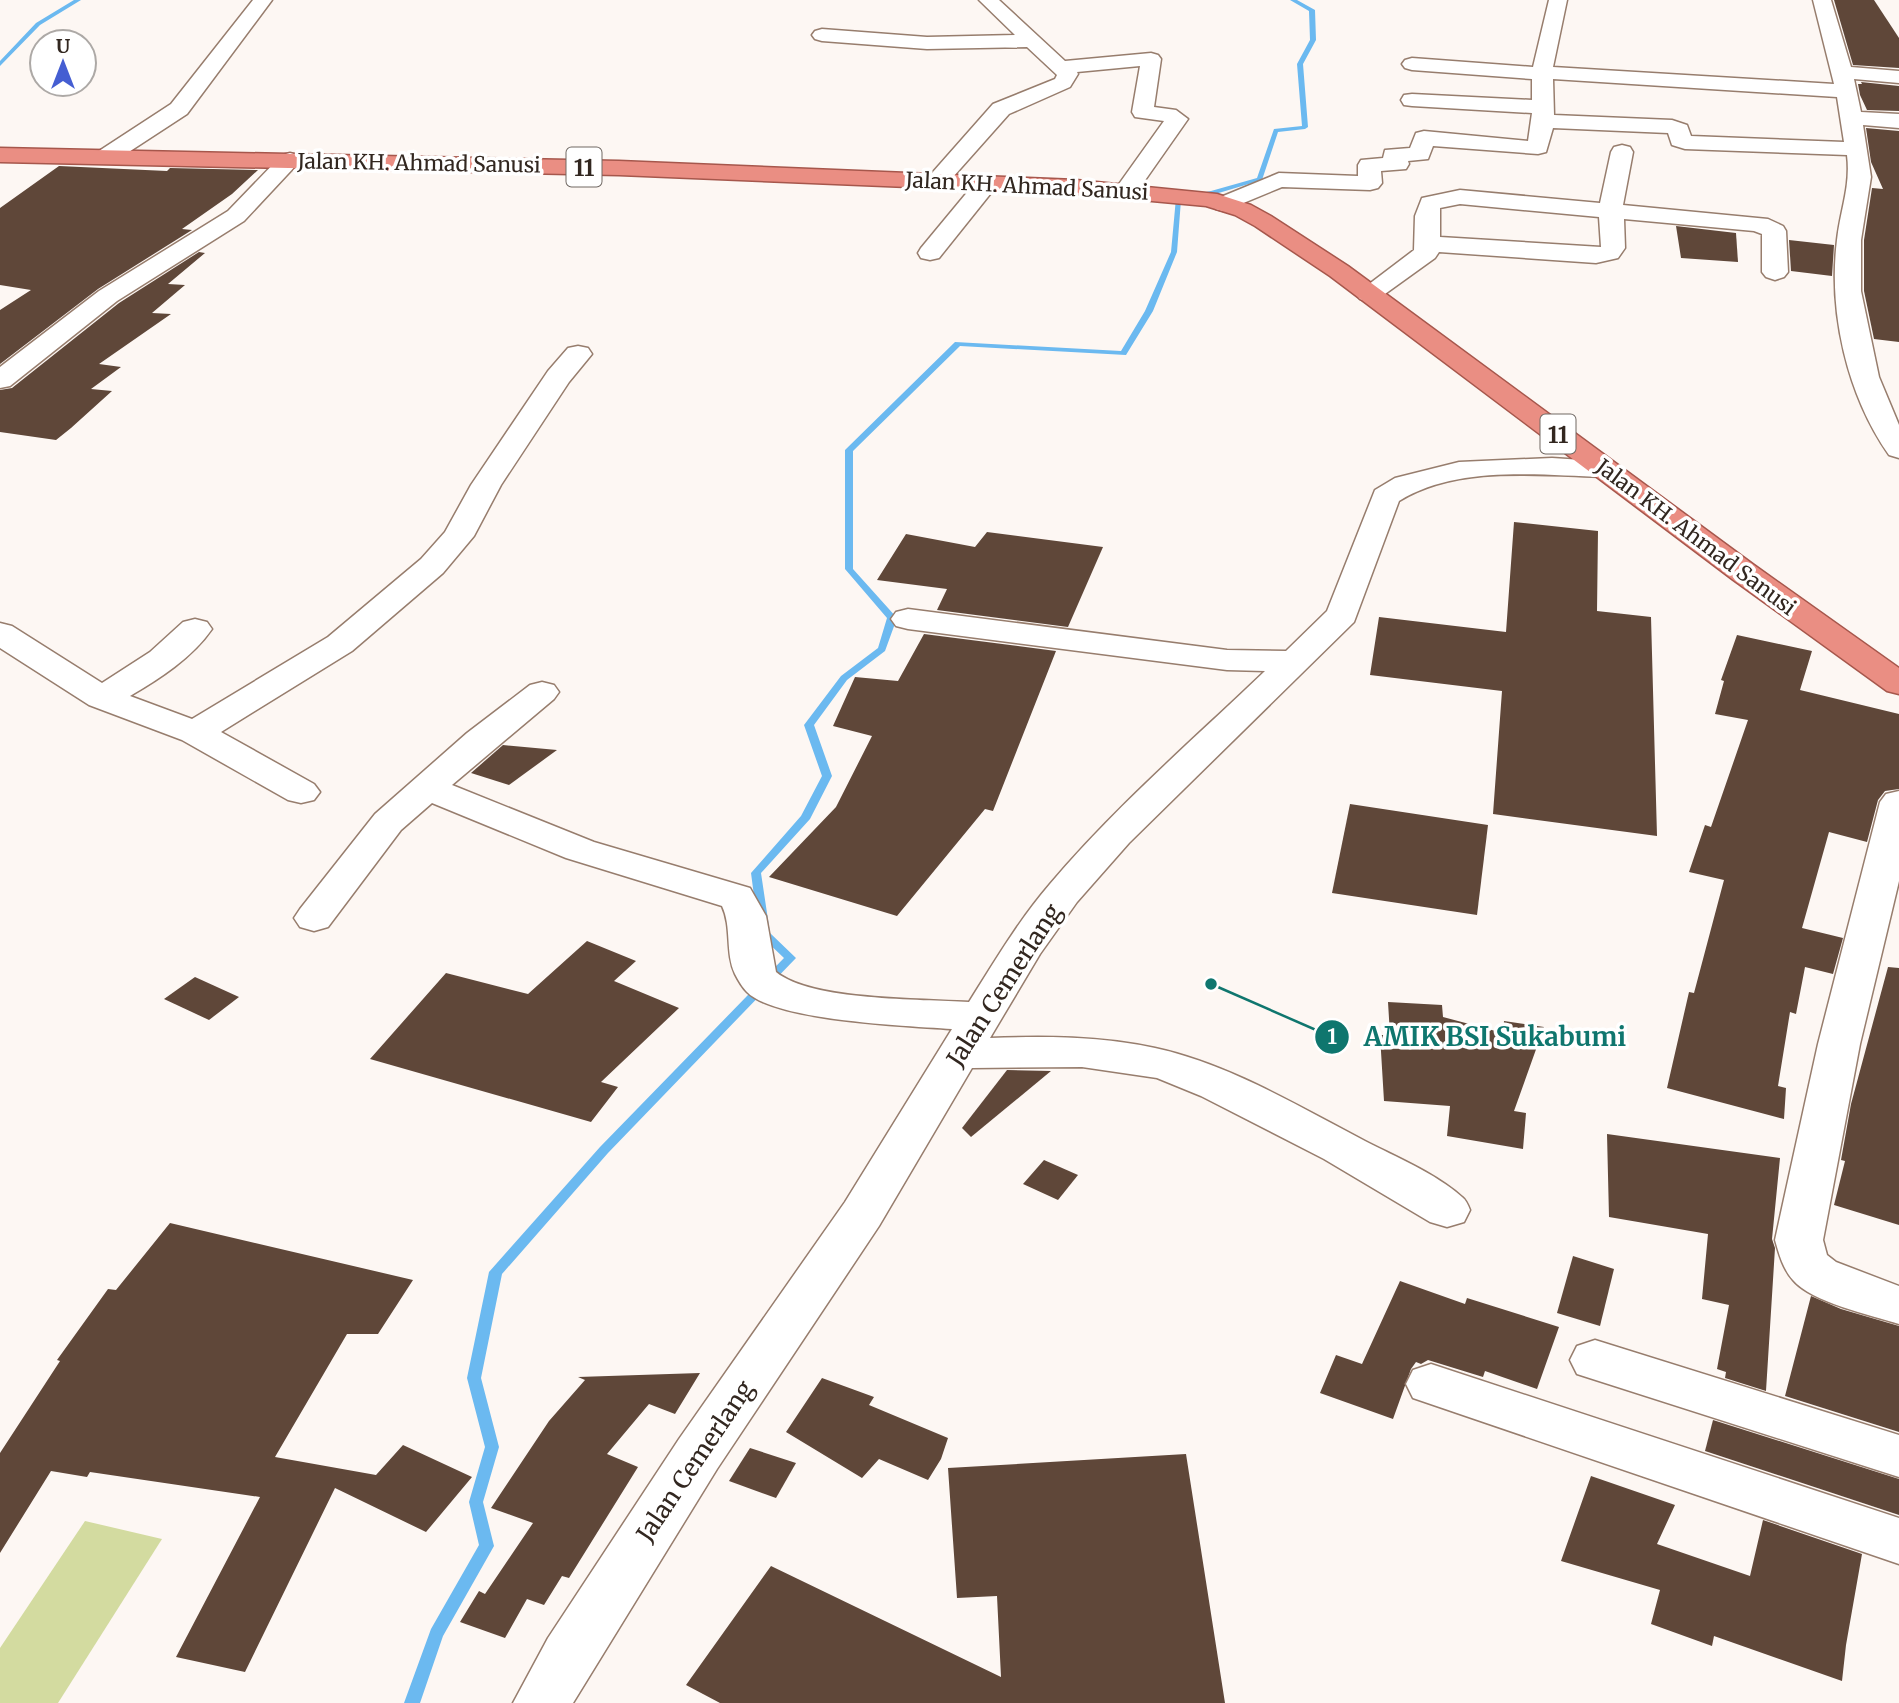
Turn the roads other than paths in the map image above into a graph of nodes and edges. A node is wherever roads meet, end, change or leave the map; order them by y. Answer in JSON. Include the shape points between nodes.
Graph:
{"nodes":[{"id":1,"x":263,"y":0,"type":"edge"},
{"id":2,"x":988,"y":0,"type":"edge"},
{"id":3,"x":1558,"y":0,"type":"edge"},
{"id":4,"x":1822,"y":0,"type":"edge"},
{"id":5,"x":822,"y":34,"type":"dead end"},
{"id":6,"x":1031,"y":41,"type":"junction"},
{"id":7,"x":1415,"y":60,"type":"dead end"},
{"id":8,"x":1062,"y":66,"type":"junction"},
{"id":9,"x":1542,"y":71,"type":"junction"},
{"id":10,"x":1899,"y":78,"type":"edge"},
{"id":11,"x":1844,"y":81,"type":"junction"},
{"id":12,"x":1412,"y":100,"type":"dead end"},
{"id":13,"x":1543,"y":114,"type":"junction"},
{"id":14,"x":1851,"y":118,"type":"junction"},
{"id":15,"x":1899,"y":121,"type":"edge"},
{"id":16,"x":1857,"y":149,"type":"junction"},
{"id":17,"x":1622,"y":152,"type":"dead end"},
{"id":18,"x":0,"y":155,"type":"edge"},
{"id":19,"x":107,"y":156,"type":"junction"},
{"id":20,"x":290,"y":160,"type":"junction"},
{"id":21,"x":937,"y":181,"type":"junction"},
{"id":22,"x":987,"y":183,"type":"junction"},
{"id":23,"x":1126,"y":191,"type":"junction"},
{"id":24,"x":1217,"y":202,"type":"junction"},
{"id":25,"x":1611,"y":208,"type":"junction"},
{"id":26,"x":1429,"y":244,"type":"junction"},
{"id":27,"x":930,"y":253,"type":"dead end"},
{"id":28,"x":1409,"y":268,"type":"junction"},
{"id":29,"x":1339,"y":271,"type":"junction"},
{"id":30,"x":1775,"y":272,"type":"dead end"},
{"id":31,"x":1369,"y":294,"type":"junction"},
{"id":32,"x":578,"y":354,"type":"dead end"},
{"id":33,"x":0,"y":380,"type":"edge"},
{"id":34,"x":1899,"y":449,"type":"edge"},
{"id":35,"x":1603,"y":468,"type":"junction"},
{"id":36,"x":908,"y":619,"type":"dead end"},
{"id":37,"x":195,"y":629,"type":"dead end"},
{"id":38,"x":0,"y":633,"type":"edge"},
{"id":39,"x":1296,"y":661,"type":"junction"},
{"id":40,"x":1899,"y":684,"type":"edge"},
{"id":41,"x":542,"y":692,"type":"dead end"},
{"id":42,"x":101,"y":698,"type":"junction"},
{"id":43,"x":195,"y":732,"type":"junction"},
{"id":44,"x":427,"y":788,"type":"junction"},
{"id":45,"x":301,"y":792,"type":"dead end"},
{"id":46,"x":1899,"y":802,"type":"edge"},
{"id":47,"x":314,"y":918,"type":"dead end"},
{"id":48,"x":982,"y":1017,"type":"junction"},
{"id":49,"x":959,"y":1054,"type":"junction"},
{"id":50,"x":1447,"y":1210,"type":"dead end"},
{"id":51,"x":1899,"y":1305,"type":"edge"},
{"id":52,"x":1595,"y":1360,"type":"dead end"},
{"id":53,"x":1432,"y":1384,"type":"dead end"},
{"id":54,"x":1899,"y":1456,"type":"edge"},
{"id":55,"x":1899,"y":1541,"type":"edge"},
{"id":56,"x":542,"y":1703,"type":"edge"}],
"edges":[{"from":1,"to":19,"type":"street","via":[[179,109]]},
{"from":2,"to":6,"type":"street"},
{"from":3,"to":9,"type":"street"},
{"from":4,"to":11,"type":"street"},
{"from":5,"to":6,"type":"street","via":[[927,43]]},
{"from":6,"to":8,"type":"street"},
{"from":7,"to":9,"type":"street"},
{"from":8,"to":21,"type":"street","via":[[1068,74],[1063,83],[1001,109]]},
{"from":8,"to":23,"type":"street","via":[[1151,60],[1143,112],[1177,120]]},
{"from":9,"to":11,"type":"street"},
{"from":9,"to":13,"type":"street"},
{"from":10,"to":11,"type":"street"},
{"from":11,"to":14,"type":"street"},
{"from":12,"to":13,"type":"street"},
{"from":13,"to":16,"type":"street","via":[[1672,127],[1685,142]]},
{"from":13,"to":24,"type":"street","via":[[1535,148],[1424,138],[1420,154],[1393,155],[1398,164],[1369,165],[1370,183],[1279,180]]},
{"from":14,"to":15,"type":"street"},
{"from":14,"to":16,"type":"street"},
{"from":16,"to":34,"type":"street","via":[[1860,178],[1850,239],[1850,305],[1857,352],[1881,417]]},
{"from":17,"to":25,"type":"street"},
{"from":18,"to":19,"type":"highway","name":"Jalan KH. Ahmad Sanusi","number":"11"},
{"from":19,"to":20,"type":"highway","name":"Jalan KH. Ahmad Sanusi","number":"11"},
{"from":20,"to":21,"type":"highway","name":"Jalan KH. Ahmad Sanusi","number":"11"},
{"from":20,"to":33,"type":"street","via":[[236,216],[108,296]]},
{"from":21,"to":22,"type":"highway","name":"Jalan KH. Ahmad Sanusi","number":"11"},
{"from":22,"to":23,"type":"highway","name":"Jalan KH. Ahmad Sanusi","number":"11"},
{"from":22,"to":27,"type":"street"},
{"from":23,"to":24,"type":"highway","name":"Jalan KH. Ahmad Sanusi","number":"11"},
{"from":24,"to":29,"type":"highway","name":"Jalan KH. Ahmad Sanusi","number":"11","via":[[1263,221]]},
{"from":25,"to":26,"type":"street","via":[[1442,199],[1427,207]]},
{"from":25,"to":26,"type":"street","via":[[1613,248],[1596,256]]},
{"from":25,"to":30,"type":"street","via":[[1769,227],[1774,231]]},
{"from":26,"to":28,"type":"street"},
{"from":28,"to":29,"type":"street"},
{"from":28,"to":31,"type":"street"},
{"from":29,"to":31,"type":"highway","name":"Jalan KH. Ahmad Sanusi","number":"11"},
{"from":31,"to":35,"type":"highway","name":"Jalan KH. Ahmad Sanusi","number":"11"},
{"from":32,"to":43,"type":"street","via":[[552,385],[457,536],[432,566],[340,643]]},
{"from":35,"to":39,"type":"street","name":"Jalan Cemerlang","via":[[1456,471],[1399,484],[1386,496],[1342,615]]},
{"from":35,"to":40,"type":"highway","name":"Jalan KH. Ahmad Sanusi","number":"11"},
{"from":36,"to":39,"type":"street","via":[[1227,660]]},
{"from":37,"to":42,"type":"street","via":[[174,652]]},
{"from":38,"to":42,"type":"street"},
{"from":39,"to":48,"type":"street","name":"Jalan Cemerlang","via":[[1178,772],[1063,893],[1022,949]]},
{"from":41,"to":44,"type":"street"},
{"from":42,"to":43,"type":"street"},
{"from":43,"to":45,"type":"street"},
{"from":44,"to":47,"type":"street","via":[[388,822]]},
{"from":44,"to":48,"type":"street","via":[[580,850],[736,897],[745,910],[755,972],[774,991],[833,1004]]},
{"from":46,"to":51,"type":"street","via":[[1839,1044],[1799,1240],[1812,1271]]},
{"from":48,"to":49,"type":"street","name":"Jalan Cemerlang"},
{"from":49,"to":50,"type":"street","via":[[1066,1050],[1189,1073],[1403,1180]]},
{"from":49,"to":56,"type":"street","name":"Jalan Cemerlang","via":[[862,1214],[698,1454]]},
{"from":52,"to":54,"type":"street"},
{"from":53,"to":55,"type":"street"}]}
